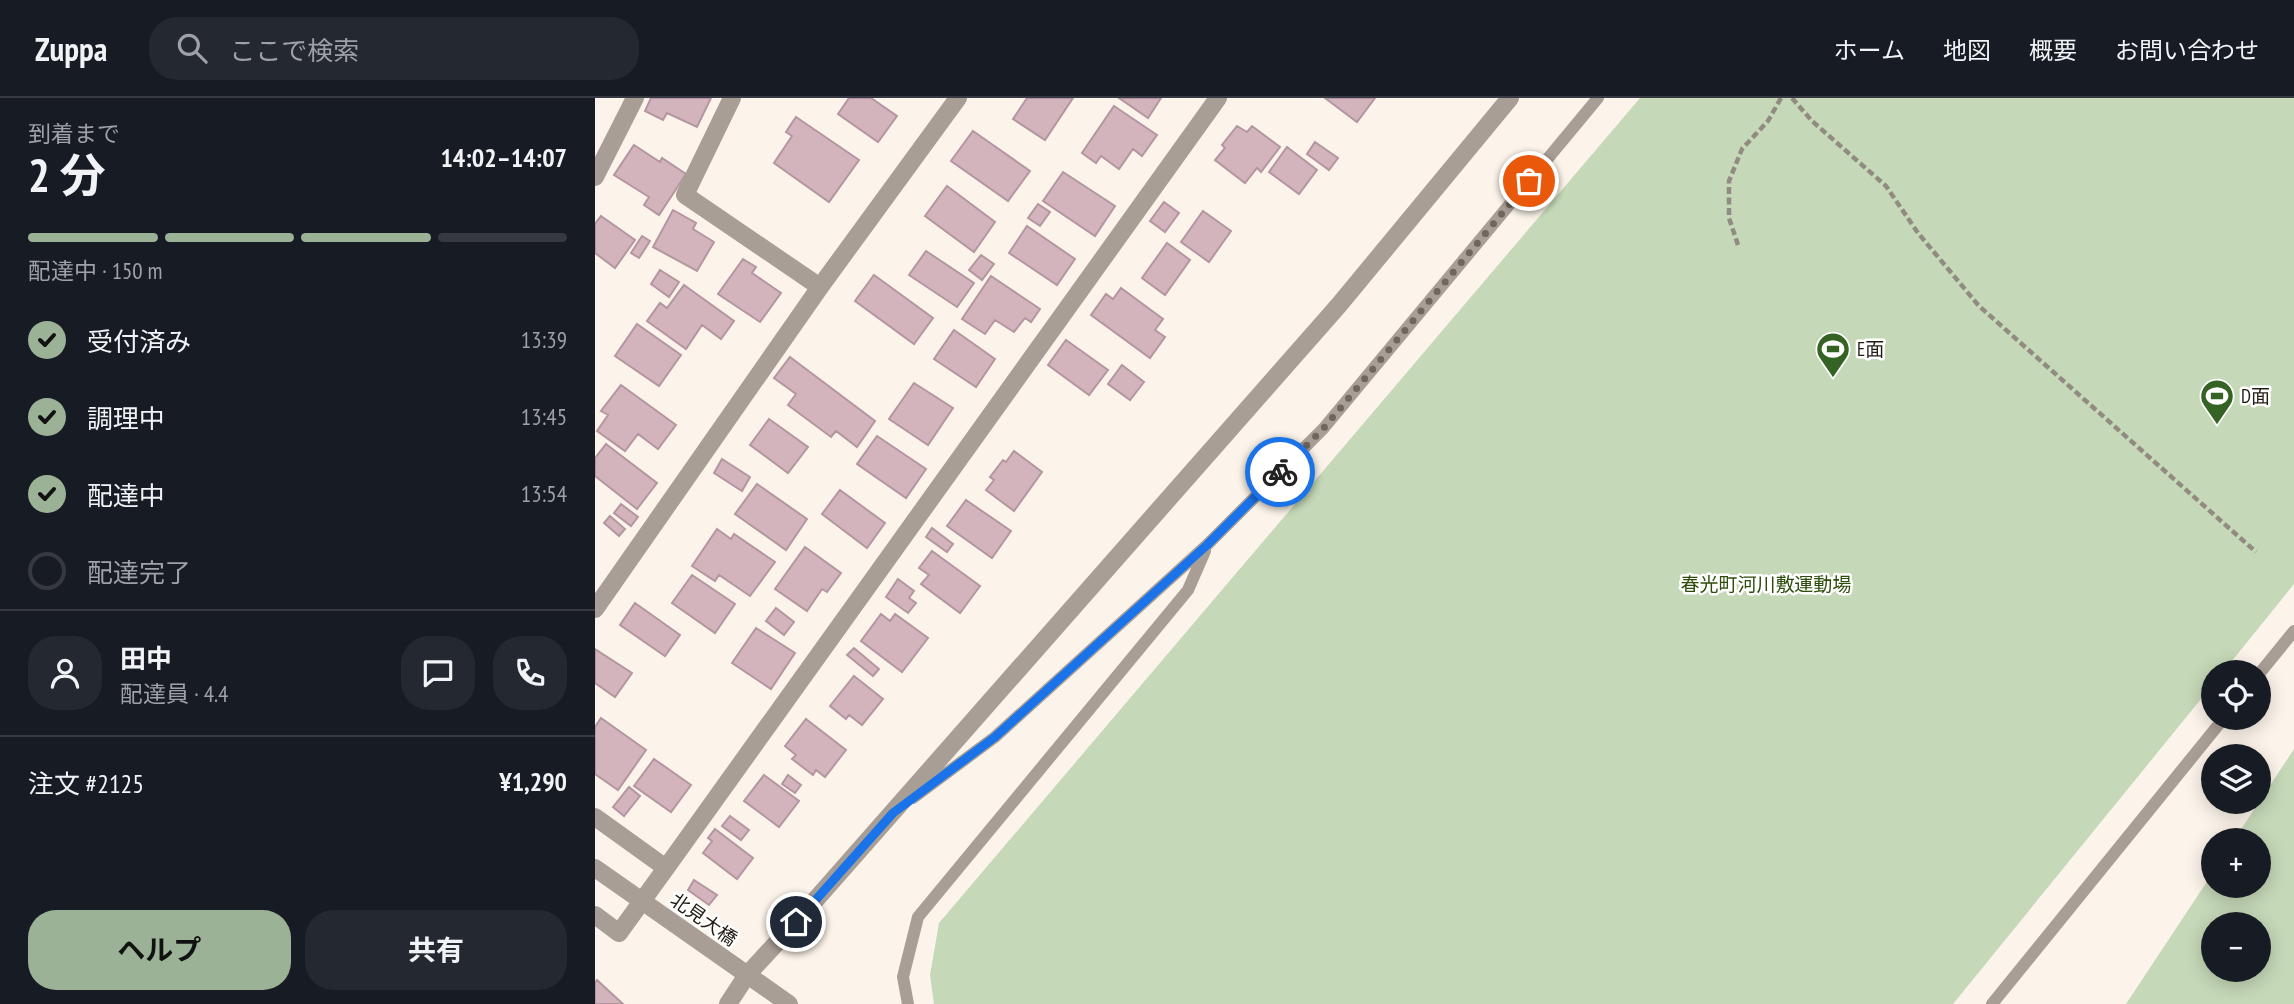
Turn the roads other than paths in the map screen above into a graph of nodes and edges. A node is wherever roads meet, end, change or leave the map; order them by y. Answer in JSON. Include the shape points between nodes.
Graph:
{"nodes":[{"id":1,"x":635,"y":98,"type":"edge"},
{"id":2,"x":732,"y":98,"type":"edge"},
{"id":3,"x":958,"y":98,"type":"edge"},
{"id":4,"x":1218,"y":98,"type":"edge"},
{"id":5,"x":1510,"y":98,"type":"edge"},
{"id":6,"x":1598,"y":98,"type":"edge"},
{"id":7,"x":595,"y":177,"type":"edge"},
{"id":8,"x":820,"y":287,"type":"junction"},
{"id":9,"x":1207,"y":545,"type":"junction"},
{"id":10,"x":595,"y":609,"type":"edge"},
{"id":11,"x":2294,"y":631,"type":"edge"},
{"id":12,"x":2270,"y":660,"type":"edge"},
{"id":13,"x":2214,"y":730,"type":"edge"},
{"id":14,"x":893,"y":813,"type":"junction"},
{"id":15,"x":595,"y":817,"type":"edge"},
{"id":16,"x":595,"y":868,"type":"edge"},
{"id":17,"x":666,"y":868,"type":"junction"},
{"id":18,"x":595,"y":915,"type":"edge"},
{"id":19,"x":747,"y":975,"type":"junction"},
{"id":20,"x":727,"y":1004,"type":"edge"},
{"id":21,"x":789,"y":1004,"type":"edge"},
{"id":22,"x":908,"y":1004,"type":"edge"},
{"id":23,"x":1992,"y":1004,"type":"edge"}],
"edges":[{"from":1,"to":7,"type":"street"},
{"from":2,"to":8,"type":"street","via":[[685,195]]},
{"from":3,"to":8,"type":"street"},
{"from":4,"to":17,"type":"street"},
{"from":5,"to":14,"type":"street","via":[[1339,305]]},
{"from":6,"to":9,"type":"lane","via":[[1323,429]]},
{"from":8,"to":10,"type":"street"},
{"from":9,"to":14,"type":"lane","via":[[995,737]]},
{"from":9,"to":22,"type":"lane","via":[[1188,590],[918,917],[903,977]]},
{"from":11,"to":12,"type":"lane"},
{"from":13,"to":23,"type":"lane"},
{"from":14,"to":19,"type":"street"},
{"from":15,"to":17,"type":"street"},
{"from":16,"to":19,"type":"street","name":"北見大橋"},
{"from":17,"to":18,"type":"street","via":[[619,933]]},
{"from":19,"to":20,"type":"street"},
{"from":19,"to":21,"type":"street","name":"北見大橋"}]}
